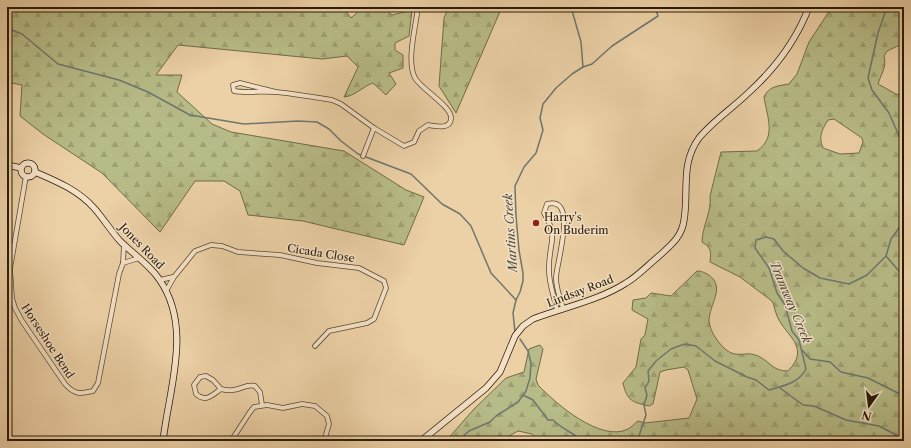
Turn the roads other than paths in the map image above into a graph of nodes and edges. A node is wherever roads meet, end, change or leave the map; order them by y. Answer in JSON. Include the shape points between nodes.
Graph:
{"nodes":[{"id":1,"x":418,"y":7,"type":"edge"},
{"id":2,"x":809,"y":7,"type":"edge"},
{"id":3,"x":276,"y":92,"type":"junction"},
{"id":4,"x":374,"y":128,"type":"junction"},
{"id":5,"x":364,"y":156,"type":"dead end"},
{"id":6,"x":7,"y":165,"type":"edge"},
{"id":7,"x":21,"y":168,"type":"junction"},
{"id":8,"x":35,"y":172,"type":"junction"},
{"id":9,"x":26,"y":176,"type":"junction"},
{"id":10,"x":124,"y":244,"type":"junction"},
{"id":11,"x":139,"y":258,"type":"junction"},
{"id":12,"x":123,"y":263,"type":"junction"},
{"id":13,"x":8,"y":269,"type":"edge"},
{"id":14,"x":174,"y":277,"type":"junction"},
{"id":15,"x":160,"y":280,"type":"junction"},
{"id":16,"x":166,"y":291,"type":"junction"},
{"id":17,"x":560,"y":309,"type":"junction"},
{"id":18,"x":315,"y":346,"type":"dead end"},
{"id":19,"x":221,"y":389,"type":"junction"},
{"id":20,"x":262,"y":404,"type":"junction"},
{"id":21,"x":162,"y":441,"type":"edge"},
{"id":22,"x":231,"y":441,"type":"edge"},
{"id":23,"x":324,"y":441,"type":"edge"},
{"id":24,"x":421,"y":441,"type":"edge"}],
"edges":[{"from":1,"to":4,"type":"street","via":[[412,56],[413,73],[418,83],[449,111],[450,123],[442,126],[428,125],[419,131],[414,142],[404,146]]},
{"from":2,"to":17,"type":"street","name":"Lindsay Road","via":[[796,35],[776,63],[747,94],[707,129],[693,149],[685,174],[684,221],[678,238],[625,284]]},
{"from":3,"to":3,"type":"street","via":[[240,92],[234,91],[233,85],[240,83]]},
{"from":3,"to":4,"type":"street","via":[[332,100]]},
{"from":4,"to":5,"type":"street"},
{"from":6,"to":7,"type":"street"},
{"from":7,"to":8,"type":"street","via":[[30,163],[34,166]]},
{"from":7,"to":9,"type":"street"},
{"from":8,"to":9,"type":"street","via":[[31,176]]},
{"from":8,"to":10,"type":"street","name":"Jones Road","via":[[82,196]]},
{"from":9,"to":13,"type":"street","name":"Horseshoe Bend"},
{"from":10,"to":11,"type":"street","name":"Jones Road"},
{"from":10,"to":12,"type":"street","name":"Horseshoe Bend"},
{"from":11,"to":12,"type":"street"},
{"from":11,"to":15,"type":"street","name":"Jones Road"},
{"from":12,"to":13,"type":"street","name":"Horseshoe Bend","via":[[98,382],[93,391],[82,394],[72,392],[65,384],[22,321],[12,298]]},
{"from":14,"to":15,"type":"street"},
{"from":14,"to":16,"type":"street"},
{"from":14,"to":18,"type":"street","name":"Cicada Close","via":[[196,251],[211,245],[238,252],[280,255],[359,268],[384,281],[386,288],[374,319],[367,323],[329,331]]},
{"from":15,"to":16,"type":"street","name":"Jones Road"},
{"from":16,"to":21,"type":"street","name":"Jones Road","via":[[176,320],[177,340]]},
{"from":17,"to":17,"type":"street","via":[[550,282],[552,226],[544,213],[546,204],[552,203],[561,209],[565,228],[556,278]]},
{"from":17,"to":24,"type":"street","name":"Lindsay Road","via":[[533,319],[523,326],[511,342],[500,372],[486,388]]},
{"from":19,"to":19,"type":"street","via":[[204,398],[196,394],[194,389],[198,379],[206,376]]},
{"from":19,"to":20,"type":"street","via":[[232,391],[255,386],[260,392]]},
{"from":20,"to":22,"type":"street","via":[[254,407]]},
{"from":20,"to":23,"type":"street","via":[[283,408],[302,404],[321,409],[329,424]]}]}
